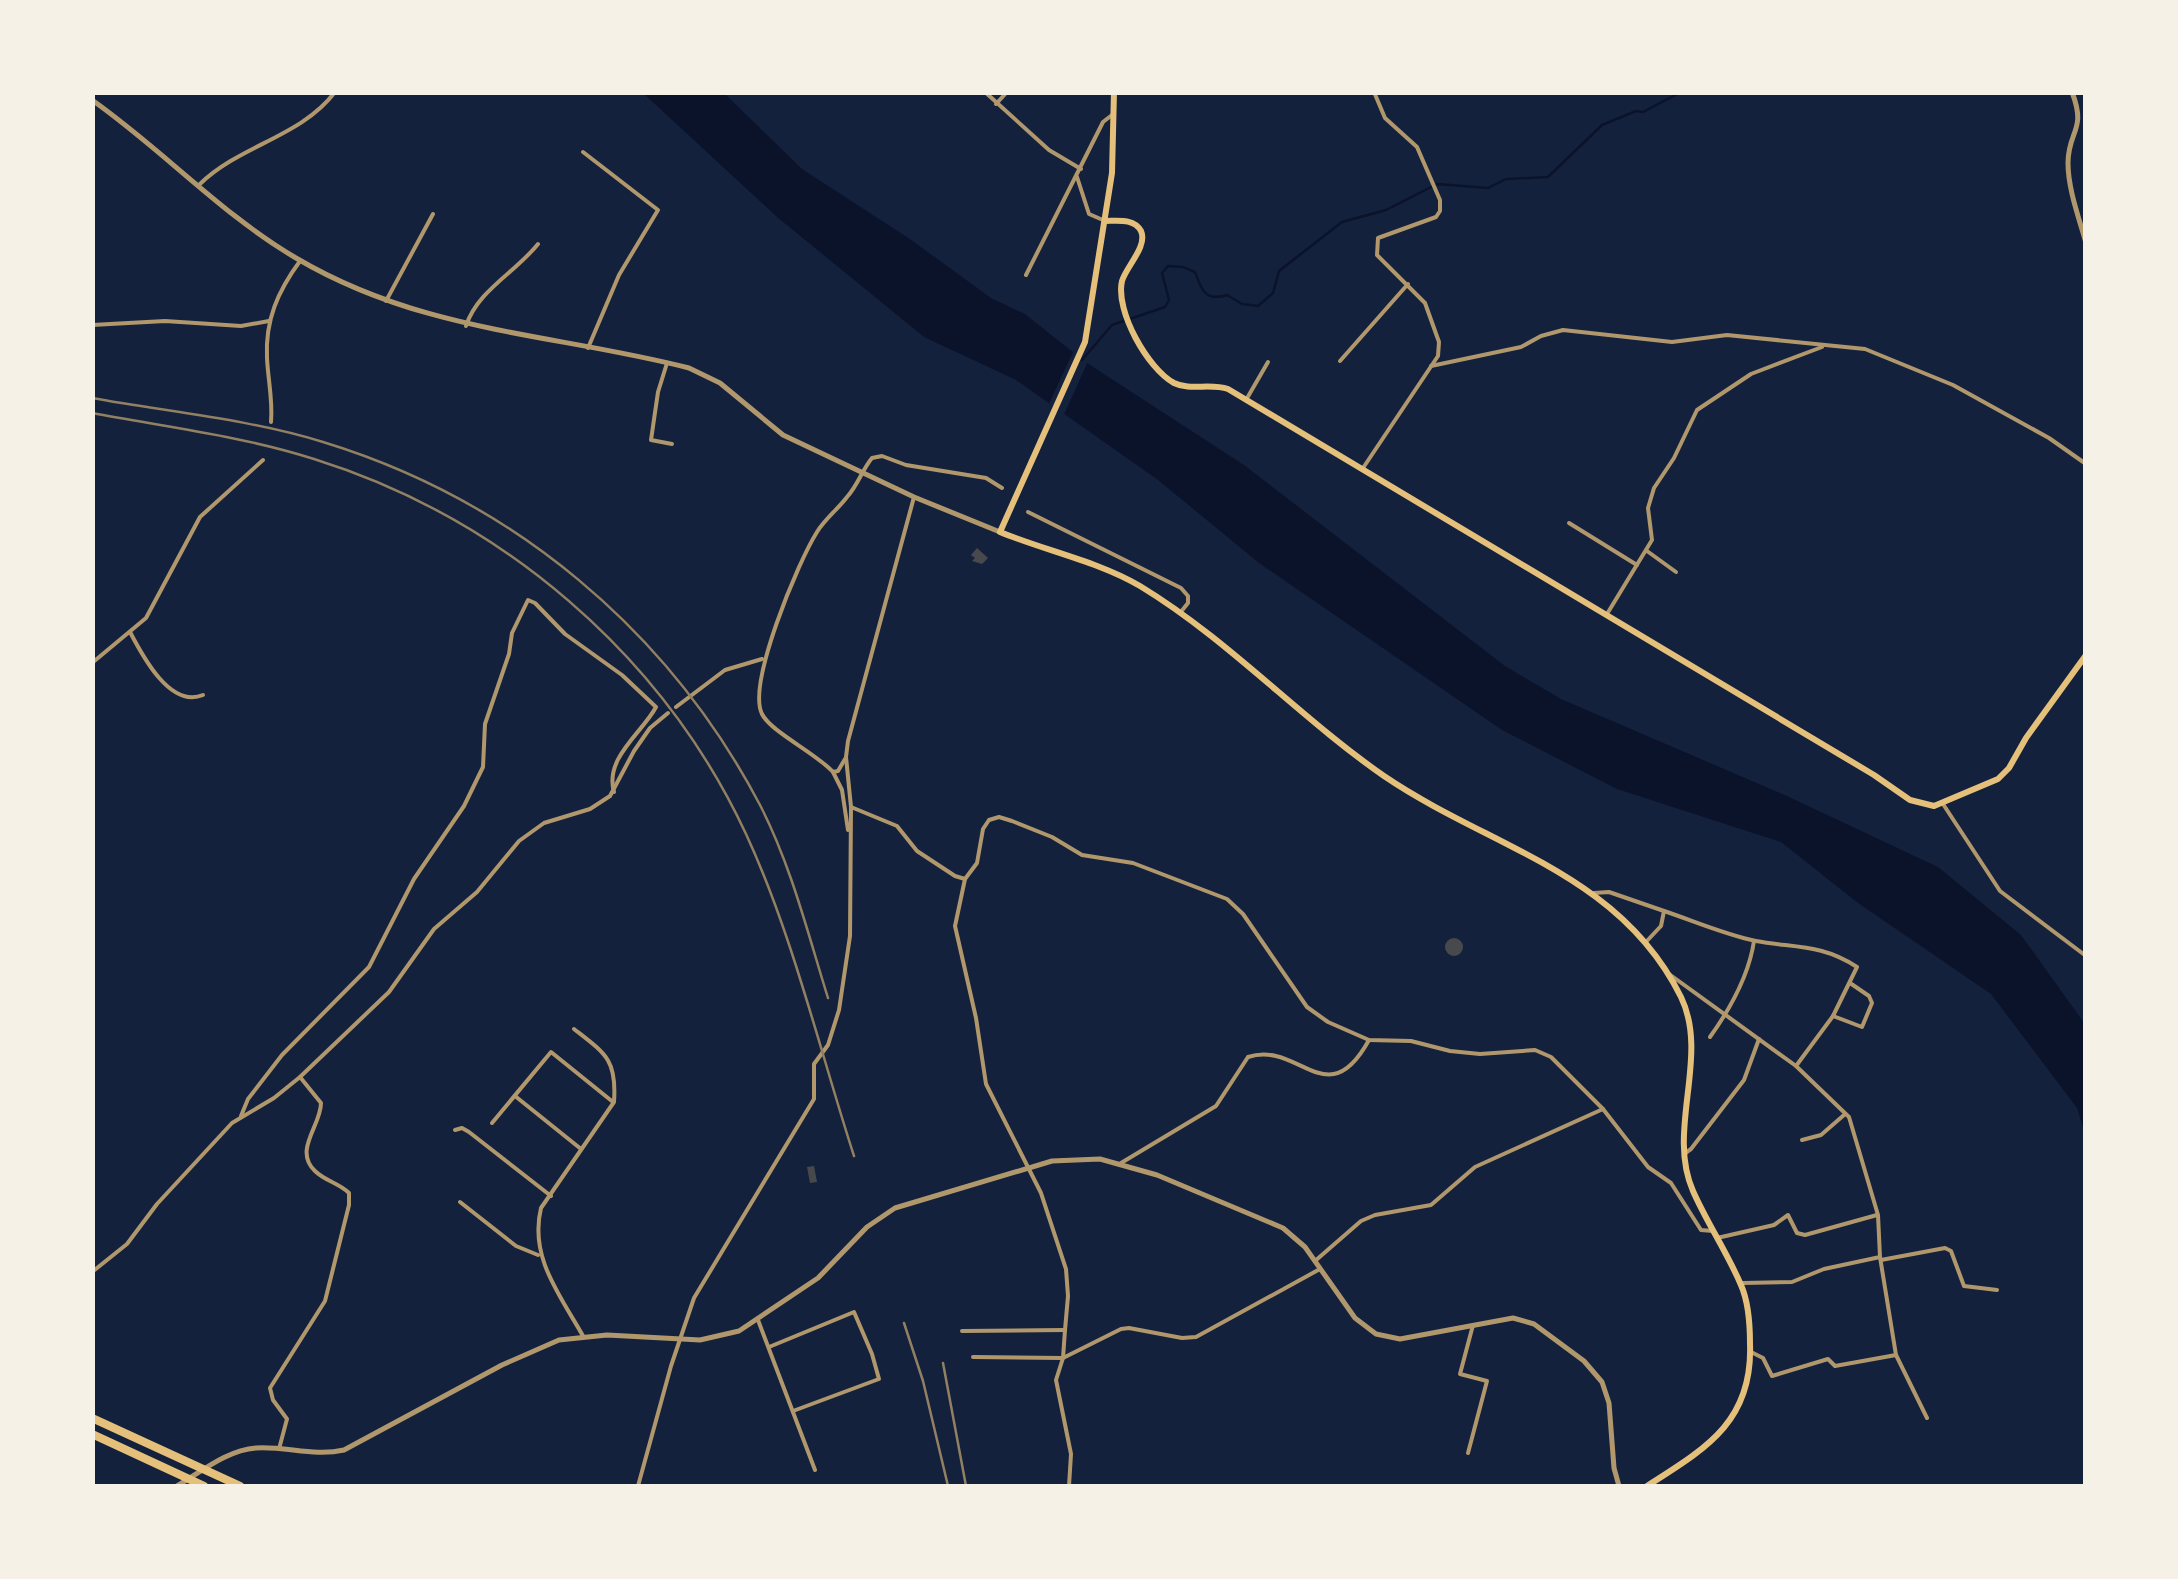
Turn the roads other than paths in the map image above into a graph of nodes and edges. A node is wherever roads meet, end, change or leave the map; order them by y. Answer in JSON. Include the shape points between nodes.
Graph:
{"nodes":[{"id":1,"x":334,"y":92,"type":"edge"},
{"id":2,"x":985,"y":92,"type":"edge"},
{"id":3,"x":1006,"y":92,"type":"edge"},
{"id":4,"x":1114,"y":92,"type":"edge"},
{"id":5,"x":1374,"y":92,"type":"edge"},
{"id":6,"x":2072,"y":92,"type":"edge"},
{"id":7,"x":92,"y":100,"type":"edge"},
{"id":8,"x":996,"y":104,"type":"junction"},
{"id":9,"x":1116,"y":112,"type":"junction"},
{"id":10,"x":583,"y":152,"type":"dead end"},
{"id":11,"x":1081,"y":169,"type":"junction"},
{"id":12,"x":1076,"y":176,"type":"junction"},
{"id":13,"x":198,"y":186,"type":"junction"},
{"id":14,"x":433,"y":214,"type":"dead end"},
{"id":15,"x":1105,"y":221,"type":"junction"},
{"id":16,"x":538,"y":244,"type":"dead end"},
{"id":17,"x":2086,"y":244,"type":"edge"},
{"id":18,"x":300,"y":261,"type":"junction"},
{"id":19,"x":1026,"y":276,"type":"dead end"},
{"id":20,"x":1408,"y":284,"type":"junction"},
{"id":21,"x":386,"y":301,"type":"junction"},
{"id":22,"x":269,"y":321,"type":"junction"},
{"id":23,"x":92,"y":325,"type":"edge"},
{"id":24,"x":466,"y":326,"type":"junction"},
{"id":25,"x":1826,"y":345,"type":"junction"},
{"id":26,"x":588,"y":348,"type":"junction"},
{"id":27,"x":1340,"y":361,"type":"dead end"},
{"id":28,"x":667,"y":362,"type":"junction"},
{"id":29,"x":1268,"y":362,"type":"dead end"},
{"id":30,"x":1431,"y":366,"type":"junction"},
{"id":31,"x":1246,"y":400,"type":"junction"},
{"id":32,"x":272,"y":422,"type":"dead end"},
{"id":33,"x":672,"y":444,"type":"dead end"},
{"id":34,"x":263,"y":460,"type":"dead end"},
{"id":35,"x":2086,"y":464,"type":"edge"},
{"id":36,"x":1363,"y":468,"type":"junction"},
{"id":37,"x":862,"y":473,"type":"junction"},
{"id":38,"x":1002,"y":488,"type":"dead end"},
{"id":39,"x":914,"y":497,"type":"junction"},
{"id":40,"x":1028,"y":512,"type":"dead end"},
{"id":41,"x":1569,"y":523,"type":"dead end"},
{"id":42,"x":1000,"y":532,"type":"junction"},
{"id":43,"x":1647,"y":551,"type":"junction"},
{"id":44,"x":1637,"y":566,"type":"junction"},
{"id":45,"x":1676,"y":572,"type":"dead end"},
{"id":46,"x":1180,"y":613,"type":"junction"},
{"id":47,"x":1606,"y":615,"type":"junction"},
{"id":48,"x":130,"y":632,"type":"junction"},
{"id":49,"x":2086,"y":655,"type":"edge"},
{"id":50,"x":764,"y":659,"type":"junction"},
{"id":51,"x":92,"y":663,"type":"edge"},
{"id":52,"x":203,"y":695,"type":"dead end"},
{"id":53,"x":676,"y":707,"type":"dead end"},
{"id":54,"x":668,"y":713,"type":"dead end"},
{"id":55,"x":846,"y":757,"type":"junction"},
{"id":56,"x":834,"y":772,"type":"junction"},
{"id":57,"x":614,"y":792,"type":"junction"},
{"id":58,"x":1943,"y":804,"type":"junction"},
{"id":59,"x":852,"y":807,"type":"junction"},
{"id":60,"x":850,"y":838,"type":"junction"},
{"id":61,"x":966,"y":879,"type":"junction"},
{"id":62,"x":1594,"y":893,"type":"junction"},
{"id":63,"x":1664,"y":911,"type":"junction"},
{"id":64,"x":1754,"y":941,"type":"junction"},
{"id":65,"x":1645,"y":943,"type":"junction"},
{"id":66,"x":2086,"y":956,"type":"edge"},
{"id":67,"x":1666,"y":971,"type":"junction"},
{"id":68,"x":1850,"y":983,"type":"junction"},
{"id":69,"x":1726,"y":1015,"type":"junction"},
{"id":70,"x":1833,"y":1016,"type":"junction"},
{"id":71,"x":574,"y":1029,"type":"dead end"},
{"id":72,"x":1710,"y":1037,"type":"dead end"},
{"id":73,"x":1759,"y":1039,"type":"junction"},
{"id":74,"x":1370,"y":1040,"type":"junction"},
{"id":75,"x":1796,"y":1066,"type":"junction"},
{"id":76,"x":300,"y":1077,"type":"junction"},
{"id":77,"x":515,"y":1096,"type":"junction"},
{"id":78,"x":614,"y":1102,"type":"junction"},
{"id":79,"x":1602,"y":1109,"type":"junction"},
{"id":80,"x":1846,"y":1114,"type":"junction"},
{"id":81,"x":241,"y":1116,"type":"junction"},
{"id":82,"x":492,"y":1122,"type":"dead end"},
{"id":83,"x":455,"y":1130,"type":"dead end"},
{"id":84,"x":1802,"y":1140,"type":"dead end"},
{"id":85,"x":582,"y":1150,"type":"junction"},
{"id":86,"x":1684,"y":1154,"type":"junction"},
{"id":87,"x":1121,"y":1163,"type":"junction"},
{"id":88,"x":1025,"y":1168,"type":"junction"},
{"id":89,"x":551,"y":1196,"type":"junction"},
{"id":90,"x":460,"y":1202,"type":"dead end"},
{"id":91,"x":1878,"y":1215,"type":"junction"},
{"id":92,"x":1715,"y":1235,"type":"junction"},
{"id":93,"x":540,"y":1256,"type":"junction"},
{"id":94,"x":1880,"y":1259,"type":"junction"},
{"id":95,"x":1315,"y":1262,"type":"junction"},
{"id":96,"x":1320,"y":1269,"type":"junction"},
{"id":97,"x":92,"y":1272,"type":"edge"},
{"id":98,"x":1740,"y":1283,"type":"junction"},
{"id":99,"x":1997,"y":1290,"type":"dead end"},
{"id":100,"x":758,"y":1320,"type":"junction"},
{"id":101,"x":1473,"y":1325,"type":"junction"},
{"id":102,"x":1065,"y":1330,"type":"junction"},
{"id":103,"x":962,"y":1331,"type":"dead end"},
{"id":104,"x":583,"y":1336,"type":"junction"},
{"id":105,"x":679,"y":1340,"type":"junction"},
{"id":106,"x":769,"y":1347,"type":"junction"},
{"id":107,"x":1751,"y":1352,"type":"junction"},
{"id":108,"x":1896,"y":1355,"type":"junction"},
{"id":109,"x":973,"y":1357,"type":"dead end"},
{"id":110,"x":1063,"y":1358,"type":"junction"},
{"id":111,"x":794,"y":1411,"type":"junction"},
{"id":112,"x":92,"y":1418,"type":"edge"},
{"id":113,"x":1927,"y":1418,"type":"dead end"},
{"id":114,"x":92,"y":1434,"type":"edge"},
{"id":115,"x":279,"y":1450,"type":"junction"},
{"id":116,"x":1468,"y":1453,"type":"dead end"},
{"id":117,"x":815,"y":1470,"type":"dead end"},
{"id":118,"x":177,"y":1486,"type":"edge"},
{"id":119,"x":204,"y":1486,"type":"edge"},
{"id":120,"x":240,"y":1486,"type":"edge"},
{"id":121,"x":638,"y":1486,"type":"edge"},
{"id":122,"x":1070,"y":1486,"type":"edge"},
{"id":123,"x":1619,"y":1486,"type":"edge"},
{"id":124,"x":1646,"y":1486,"type":"edge"}],
"edges":[{"from":1,"to":13,"type":"street","via":[[300,125],[252,146]]},
{"from":2,"to":8,"type":"street"},
{"from":3,"to":8,"type":"street"},
{"from":4,"to":9,"type":"main road"},
{"from":5,"to":20,"type":"street","via":[[1385,118],[1417,147],[1440,200],[1436,218],[1378,238],[1382,263]]},
{"from":6,"to":17,"type":"street","via":[[2081,121],[2068,174]]},
{"from":7,"to":13,"type":"street"},
{"from":8,"to":11,"type":"street"},
{"from":9,"to":11,"type":"street","via":[[1103,122]]},
{"from":9,"to":15,"type":"main road"},
{"from":10,"to":26,"type":"street","via":[[658,210],[619,275]]},
{"from":11,"to":12,"type":"street"},
{"from":12,"to":15,"type":"street","via":[[1089,214]]},
{"from":12,"to":19,"type":"street"},
{"from":13,"to":18,"type":"street"},
{"from":14,"to":21,"type":"street"},
{"from":15,"to":31,"type":"main road","via":[[1135,224],[1143,238],[1121,298],[1153,363],[1178,385],[1217,385]]},
{"from":15,"to":42,"type":"main road","via":[[1080,359]]},
{"from":16,"to":24,"type":"street","via":[[481,298]]},
{"from":18,"to":21,"type":"street"},
{"from":18,"to":22,"type":"street"},
{"from":20,"to":27,"type":"street"},
{"from":20,"to":30,"type":"street","via":[[1425,304],[1439,342]]},
{"from":21,"to":24,"type":"street"},
{"from":22,"to":23,"type":"street"},
{"from":22,"to":32,"type":"street"},
{"from":24,"to":26,"type":"street"},
{"from":25,"to":30,"type":"street","via":[[1727,335],[1672,342],[1563,330],[1521,348]]},
{"from":25,"to":35,"type":"street","via":[[1865,349],[1953,385]]},
{"from":25,"to":43,"type":"street","via":[[1751,374],[1697,410],[1654,488]]},
{"from":26,"to":28,"type":"street"},
{"from":28,"to":33,"type":"street","via":[[651,440]]},
{"from":28,"to":37,"type":"street","via":[[706,375],[782,435]]},
{"from":29,"to":31,"type":"street"},
{"from":30,"to":36,"type":"street"},
{"from":31,"to":36,"type":"main road"},
{"from":34,"to":48,"type":"street","via":[[200,517],[159,597]]},
{"from":36,"to":47,"type":"main road"},
{"from":37,"to":38,"type":"street","via":[[882,456],[986,478]]},
{"from":37,"to":39,"type":"street"},
{"from":37,"to":50,"type":"street","via":[[817,532]]},
{"from":39,"to":42,"type":"street"},
{"from":39,"to":55,"type":"street"},
{"from":40,"to":46,"type":"street","via":[[1181,588],[1188,603]]},
{"from":41,"to":44,"type":"street"},
{"from":42,"to":46,"type":"main road","via":[[1124,578]]},
{"from":43,"to":44,"type":"street"},
{"from":43,"to":45,"type":"street"},
{"from":44,"to":47,"type":"street"},
{"from":46,"to":62,"type":"main road","via":[[1385,776]]},
{"from":47,"to":58,"type":"main road","via":[[1910,800]]},
{"from":48,"to":51,"type":"street"},
{"from":48,"to":52,"type":"street","via":[[169,687],[186,697]]},
{"from":49,"to":58,"type":"main road","via":[[2009,768]]},
{"from":50,"to":53,"type":"street","via":[[725,670]]},
{"from":50,"to":56,"type":"street","via":[[758,682],[762,715]]},
{"from":54,"to":57,"type":"street","via":[[634,751]]},
{"from":55,"to":56,"type":"street"},
{"from":55,"to":59,"type":"street"},
{"from":56,"to":60,"type":"street"},
{"from":57,"to":76,"type":"street","via":[[519,840],[477,892],[434,930],[389,992]]},
{"from":57,"to":81,"type":"street","via":[[625,746],[656,707],[528,600],[485,724],[483,767],[472,792],[414,879],[369,967],[282,1056]]},
{"from":58,"to":66,"type":"street","via":[[2000,891]]},
{"from":59,"to":60,"type":"street"},
{"from":59,"to":61,"type":"street","via":[[897,826],[917,851]]},
{"from":60,"to":105,"type":"street","via":[[845,981],[828,1045],[814,1064],[814,1099],[706,1276]]},
{"from":61,"to":74,"type":"street","via":[[977,863],[983,829],[999,817],[1082,855],[1133,863],[1212,892],[1236,906],[1306,1007]]},
{"from":61,"to":88,"type":"street","via":[[956,926],[986,1084]]},
{"from":62,"to":63,"type":"street"},
{"from":62,"to":65,"type":"main road"},
{"from":63,"to":64,"type":"street"},
{"from":63,"to":65,"type":"street","via":[[1661,926]]},
{"from":64,"to":68,"type":"street","via":[[1836,954],[1856,967]]},
{"from":64,"to":69,"type":"street"},
{"from":65,"to":67,"type":"main road"},
{"from":67,"to":69,"type":"street"},
{"from":67,"to":86,"type":"main road","via":[[1688,1017]]},
{"from":68,"to":70,"type":"street"},
{"from":68,"to":70,"type":"street","via":[[1869,996],[1870,1012],[1862,1027]]},
{"from":69,"to":72,"type":"street"},
{"from":69,"to":73,"type":"street"},
{"from":70,"to":75,"type":"street"},
{"from":71,"to":78,"type":"street","via":[[609,1057]]},
{"from":73,"to":75,"type":"street"},
{"from":73,"to":86,"type":"street","via":[[1744,1080]]},
{"from":74,"to":79,"type":"street","via":[[1480,1054],[1534,1050],[1562,1066]]},
{"from":74,"to":87,"type":"street","via":[[1336,1074],[1314,1073],[1264,1053],[1248,1056],[1216,1106]]},
{"from":75,"to":80,"type":"street"},
{"from":76,"to":81,"type":"street"},
{"from":76,"to":115,"type":"street","via":[[321,1104],[308,1161],[349,1193],[349,1204],[326,1301],[270,1388],[287,1419]]},
{"from":77,"to":78,"type":"street","via":[[550,1052]]},
{"from":77,"to":82,"type":"street"},
{"from":77,"to":85,"type":"street"},
{"from":78,"to":85,"type":"street"},
{"from":79,"to":92,"type":"street","via":[[1648,1167],[1670,1183],[1701,1230]]},
{"from":79,"to":95,"type":"street","via":[[1475,1167],[1431,1206],[1361,1221]]},
{"from":80,"to":84,"type":"street"},
{"from":80,"to":91,"type":"street"},
{"from":81,"to":97,"type":"street","via":[[127,1244]]},
{"from":83,"to":89,"type":"street","via":[[469,1132]]},
{"from":85,"to":89,"type":"street"},
{"from":86,"to":92,"type":"main road","via":[[1692,1190]]},
{"from":87,"to":88,"type":"street","via":[[1079,1159]]},
{"from":87,"to":95,"type":"street","via":[[1265,1220],[1294,1237]]},
{"from":88,"to":100,"type":"street","via":[[880,1216],[818,1278]]},
{"from":88,"to":102,"type":"street","via":[[1041,1194],[1066,1269]]},
{"from":89,"to":93,"type":"street","via":[[537,1226]]},
{"from":90,"to":93,"type":"street","via":[[516,1246]]},
{"from":91,"to":92,"type":"street","via":[[1805,1236],[1788,1214],[1774,1225]]},
{"from":91,"to":94,"type":"street"},
{"from":92,"to":98,"type":"main road"},
{"from":93,"to":104,"type":"street"},
{"from":94,"to":98,"type":"street","via":[[1792,1282]]},
{"from":94,"to":99,"type":"street","via":[[1945,1248],[1964,1286]]},
{"from":94,"to":108,"type":"street"},
{"from":95,"to":96,"type":"street"},
{"from":96,"to":101,"type":"street","via":[[1355,1318],[1376,1334],[1400,1339]]},
{"from":96,"to":110,"type":"street","via":[[1196,1337],[1120,1329]]},
{"from":98,"to":107,"type":"main road"},
{"from":100,"to":105,"type":"street","via":[[723,1336]]},
{"from":100,"to":106,"type":"street"},
{"from":101,"to":116,"type":"street","via":[[1460,1374],[1488,1381]]},
{"from":101,"to":123,"type":"street","via":[[1514,1318],[1534,1324],[1594,1372],[1606,1391]]},
{"from":102,"to":103,"type":"street"},
{"from":102,"to":110,"type":"street"},
{"from":104,"to":105,"type":"street"},
{"from":104,"to":115,"type":"street","via":[[534,1349],[344,1450]]},
{"from":105,"to":121,"type":"street"},
{"from":106,"to":111,"type":"street"},
{"from":106,"to":111,"type":"street","via":[[854,1312],[872,1354],[879,1378]]},
{"from":107,"to":108,"type":"street","via":[[1763,1358],[1772,1376],[1828,1359],[1835,1366]]},
{"from":107,"to":124,"type":"main road","via":[[1741,1404],[1723,1431]]},
{"from":108,"to":113,"type":"street"},
{"from":109,"to":110,"type":"street"},
{"from":110,"to":122,"type":"street","via":[[1056,1380],[1071,1454]]},
{"from":111,"to":117,"type":"street"},
{"from":112,"to":120,"type":"highway"},
{"from":114,"to":119,"type":"highway"},
{"from":115,"to":118,"type":"street","via":[[252,1448]]}]}
